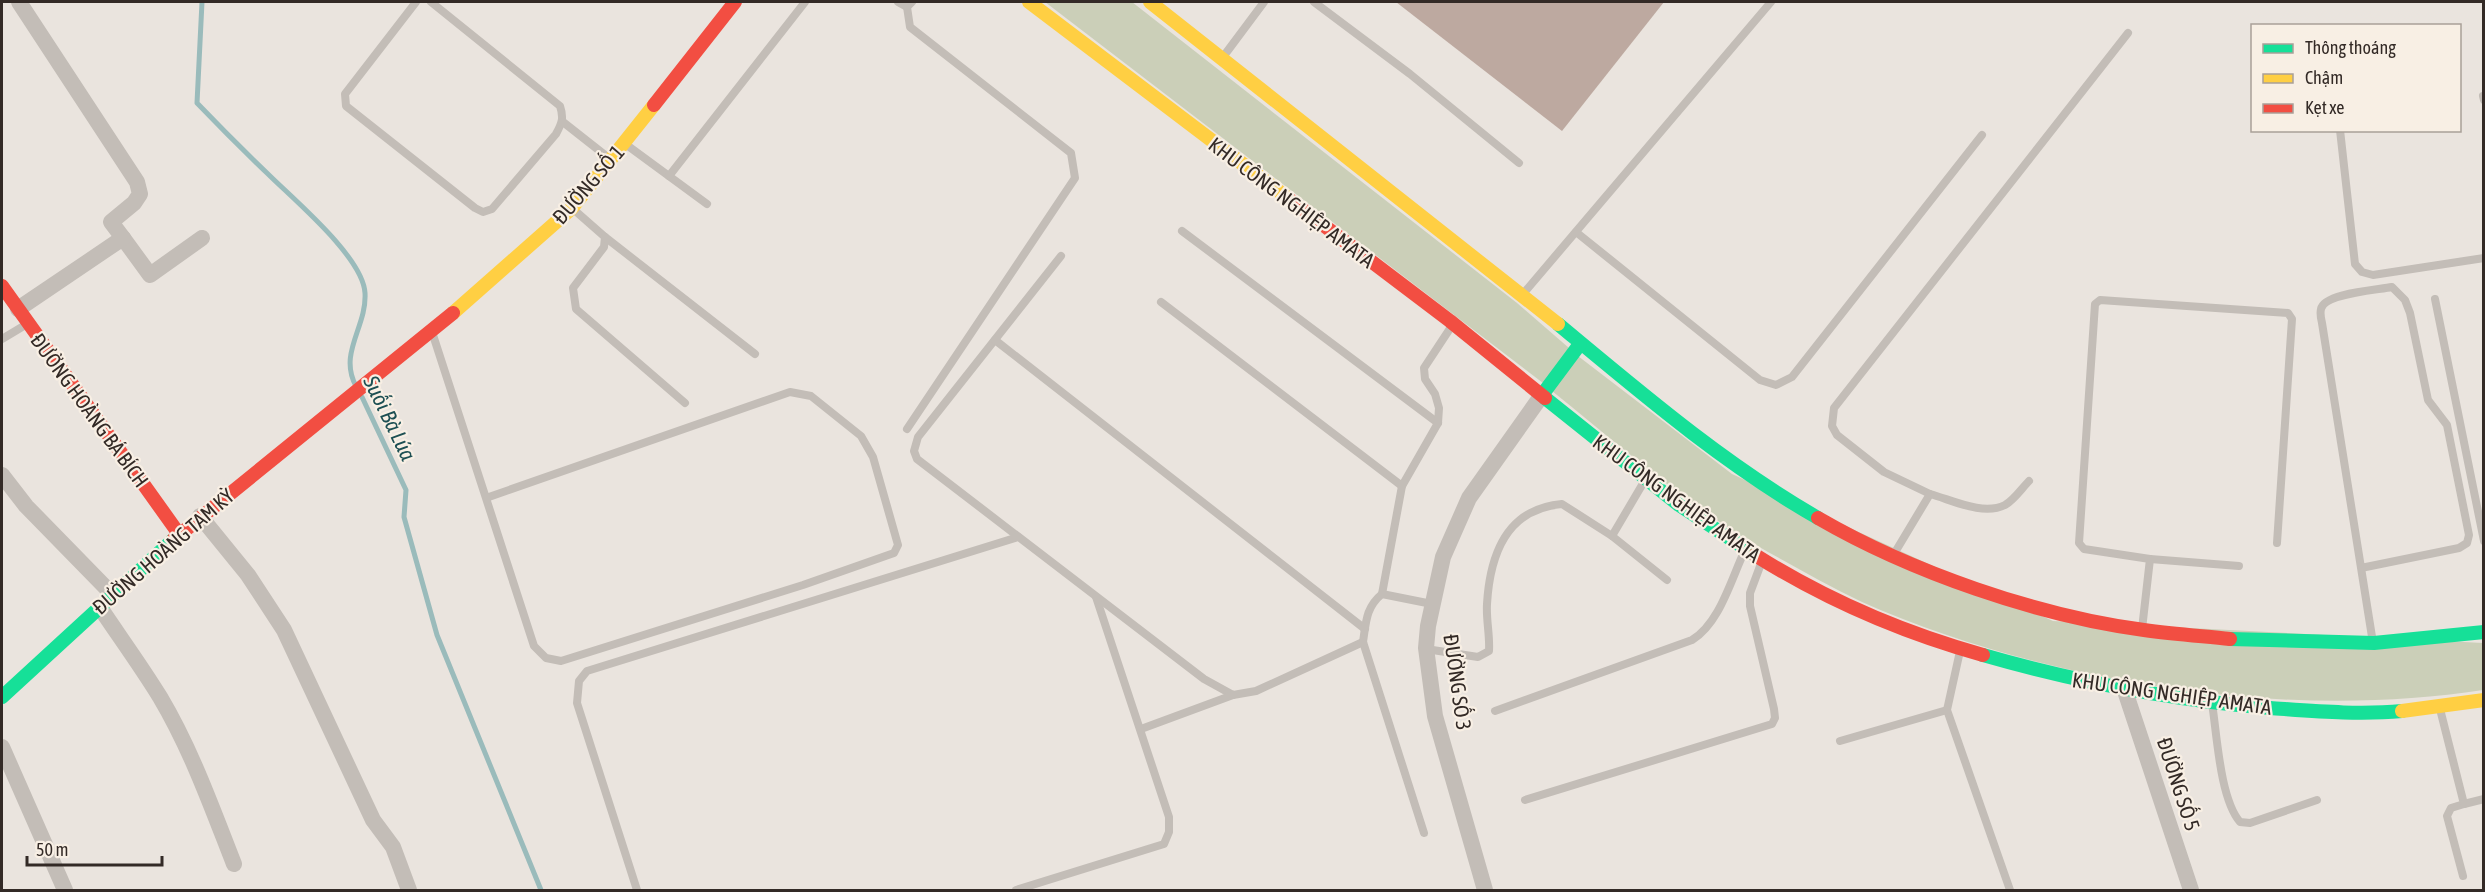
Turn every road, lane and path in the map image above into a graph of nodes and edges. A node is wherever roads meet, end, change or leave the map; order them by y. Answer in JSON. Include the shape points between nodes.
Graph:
{"nodes":[{"id":1,"x":19,"y":2,"type":"edge"},
{"id":2,"x":416,"y":2,"type":"edge"},
{"id":3,"x":431,"y":2,"type":"edge"},
{"id":4,"x":735,"y":2,"type":"edge"},
{"id":5,"x":806,"y":2,"type":"edge"},
{"id":6,"x":898,"y":2,"type":"edge"},
{"id":7,"x":1029,"y":2,"type":"edge"},
{"id":8,"x":1150,"y":2,"type":"edge"},
{"id":9,"x":1264,"y":2,"type":"edge"},
{"id":10,"x":1314,"y":2,"type":"edge"},
{"id":11,"x":1771,"y":2,"type":"edge"},
{"id":12,"x":909,"y":4,"type":"edge"},
{"id":13,"x":2128,"y":33,"type":"dead end"},
{"id":14,"x":1222,"y":57,"type":"junction"},
{"id":15,"x":562,"y":122,"type":"junction"},
{"id":16,"x":2340,"y":132,"type":"edge"},
{"id":17,"x":1982,"y":135,"type":"dead end"},
{"id":18,"x":623,"y":143,"type":"junction"},
{"id":19,"x":610,"y":159,"type":"junction"},
{"id":20,"x":1519,"y":163,"type":"dead end"},
{"id":21,"x":669,"y":176,"type":"junction"},
{"id":22,"x":706,"y":204,"type":"dead end"},
{"id":23,"x":572,"y":208,"type":"junction"},
{"id":24,"x":1182,"y":231,"type":"dead end"},
{"id":25,"x":1576,"y":232,"type":"junction"},
{"id":26,"x":123,"y":237,"type":"junction"},
{"id":27,"x":605,"y":237,"type":"junction"},
{"id":28,"x":202,"y":238,"type":"dead end"},
{"id":29,"x":1060,"y":256,"type":"dead end"},
{"id":30,"x":2484,"y":258,"type":"edge"},
{"id":31,"x":2,"y":286,"type":"edge"},
{"id":32,"x":1523,"y":295,"type":"junction"},
{"id":33,"x":2435,"y":299,"type":"dead end"},
{"id":34,"x":1161,"y":302,"type":"dead end"},
{"id":35,"x":18,"y":309,"type":"junction"},
{"id":36,"x":27,"y":324,"type":"junction"},
{"id":37,"x":1453,"y":324,"type":"junction"},
{"id":38,"x":432,"y":332,"type":"junction"},
{"id":39,"x":2,"y":339,"type":"edge"},
{"id":40,"x":995,"y":339,"type":"junction"},
{"id":41,"x":1580,"y":344,"type":"junction"},
{"id":42,"x":754,"y":354,"type":"dead end"},
{"id":43,"x":388,"y":365,"type":"joint"},
{"id":44,"x":1542,"y":395,"type":"junction"},
{"id":45,"x":685,"y":403,"type":"dead end"},
{"id":46,"x":1437,"y":423,"type":"junction"},
{"id":47,"x":907,"y":429,"type":"dead end"},
{"id":48,"x":2,"y":475,"type":"edge"},
{"id":49,"x":1645,"y":479,"type":"junction"},
{"id":50,"x":2029,"y":481,"type":"dead end"},
{"id":51,"x":1402,"y":486,"type":"junction"},
{"id":52,"x":1930,"y":494,"type":"junction"},
{"id":53,"x":486,"y":498,"type":"junction"},
{"id":54,"x":200,"y":516,"type":"junction"},
{"id":55,"x":179,"y":534,"type":"junction"},
{"id":56,"x":1612,"y":536,"type":"junction"},
{"id":57,"x":1018,"y":537,"type":"junction"},
{"id":58,"x":2484,"y":541,"type":"edge"},
{"id":59,"x":2277,"y":543,"type":"dead end"},
{"id":60,"x":1745,"y":549,"type":"junction"},
{"id":61,"x":1894,"y":555,"type":"junction"},
{"id":62,"x":2150,"y":559,"type":"junction"},
{"id":63,"x":1762,"y":560,"type":"junction"},
{"id":64,"x":2239,"y":566,"type":"dead end"},
{"id":65,"x":2361,"y":568,"type":"junction"},
{"id":66,"x":1667,"y":580,"type":"dead end"},
{"id":67,"x":112,"y":594,"type":"junction"},
{"id":68,"x":1382,"y":594,"type":"junction"},
{"id":69,"x":1096,"y":597,"type":"junction"},
{"id":70,"x":1432,"y":604,"type":"junction"},
{"id":71,"x":99,"y":606,"type":"junction"},
{"id":72,"x":1365,"y":629,"type":"junction"},
{"id":73,"x":2142,"y":630,"type":"junction"},
{"id":74,"x":2484,"y":632,"type":"edge"},
{"id":75,"x":1363,"y":642,"type":"junction"},
{"id":76,"x":2374,"y":643,"type":"junction"},
{"id":77,"x":1426,"y":648,"type":"junction"},
{"id":78,"x":1960,"y":650,"type":"junction"},
{"id":79,"x":2125,"y":691,"type":"junction"},
{"id":80,"x":1233,"y":695,"type":"junction"},
{"id":81,"x":2,"y":697,"type":"edge"},
{"id":82,"x":2484,"y":700,"type":"edge"},
{"id":83,"x":2212,"y":703,"type":"junction"},
{"id":84,"x":2440,"y":706,"type":"junction"},
{"id":85,"x":1947,"y":710,"type":"junction"},
{"id":86,"x":1495,"y":711,"type":"dead end"},
{"id":87,"x":1141,"y":729,"type":"junction"},
{"id":88,"x":1840,"y":741,"type":"dead end"},
{"id":89,"x":2,"y":747,"type":"edge"},
{"id":90,"x":2484,"y":799,"type":"edge"},
{"id":91,"x":1525,"y":800,"type":"dead end"},
{"id":92,"x":2317,"y":800,"type":"dead end"},
{"id":93,"x":2464,"y":804,"type":"junction"},
{"id":94,"x":1424,"y":833,"type":"dead end"},
{"id":95,"x":234,"y":864,"type":"dead end"},
{"id":96,"x":2463,"y":876,"type":"dead end"},
{"id":97,"x":65,"y":891,"type":"edge"},
{"id":98,"x":409,"y":891,"type":"edge"},
{"id":99,"x":637,"y":891,"type":"edge"},
{"id":100,"x":1016,"y":891,"type":"edge"},
{"id":101,"x":1485,"y":891,"type":"edge"},
{"id":102,"x":2010,"y":891,"type":"edge"},
{"id":103,"x":2190,"y":891,"type":"edge"}],
"edges":[{"from":1,"to":26,"type":"street","via":[[137,182],[140,194],[111,222]]},
{"from":2,"to":15,"type":"lane","via":[[345,94],[346,106],[483,212],[492,209]]},
{"from":3,"to":15,"type":"lane","via":[[560,106]]},
{"from":4,"to":18,"type":"street","name":"ĐƯỜNG SỐ 1"},
{"from":5,"to":21,"type":"lane"},
{"from":6,"to":12,"type":"lane"},
{"from":7,"to":37,"type":"street","name":"KHU CÔNG NGHIỆP AMATA"},
{"from":8,"to":14,"type":"street"},
{"from":9,"to":14,"type":"lane"},
{"from":10,"to":20,"type":"lane"},
{"from":11,"to":25,"type":"lane"},
{"from":12,"to":47,"type":"lane","via":[[910,27],[1071,153],[1076,171]]},
{"from":13,"to":52,"type":"lane","via":[[1834,408],[1832,426],[1837,435],[1884,472]]},
{"from":14,"to":32,"type":"street"},
{"from":15,"to":19,"type":"lane"},
{"from":16,"to":30,"type":"lane","via":[[2355,264],[2362,272],[2373,275]]},
{"from":17,"to":25,"type":"lane","via":[[1792,376],[1776,385],[1760,380]]},
{"from":18,"to":19,"type":"street","name":"ĐƯỜNG SỐ 1"},
{"from":18,"to":21,"type":"lane"},
{"from":19,"to":23,"type":"street","name":"ĐƯỜNG SỐ 1"},
{"from":21,"to":22,"type":"lane"},
{"from":23,"to":27,"type":"lane"},
{"from":23,"to":38,"type":"street","name":"ĐƯỜNG SỐ 1"},
{"from":24,"to":46,"type":"lane"},
{"from":25,"to":32,"type":"lane"},
{"from":26,"to":28,"type":"street","via":[[150,274]]},
{"from":26,"to":35,"type":"street"},
{"from":27,"to":42,"type":"lane"},
{"from":27,"to":45,"type":"lane","via":[[604,248],[573,288],[576,309]]},
{"from":29,"to":40,"type":"lane"},
{"from":31,"to":35,"type":"street","name":"ĐƯỜNG HOÀNG BÁ BÍCH"},
{"from":32,"to":41,"type":"street"},
{"from":33,"to":58,"type":"lane"},
{"from":34,"to":51,"type":"lane"},
{"from":35,"to":36,"type":"street","name":"ĐƯỜNG HOÀNG BÁ BÍCH"},
{"from":36,"to":39,"type":"lane"},
{"from":36,"to":55,"type":"street","name":"ĐƯỜNG HOÀNG BÁ BÍCH"},
{"from":37,"to":44,"type":"street","name":"KHU CÔNG NGHIỆP AMATA"},
{"from":37,"to":46,"type":"lane","via":[[1424,368],[1439,408]]},
{"from":38,"to":43,"type":"street","name":"ĐƯỜNG SỐ 1"},
{"from":38,"to":53,"type":"lane"},
{"from":40,"to":57,"type":"lane","via":[[918,438],[914,451],[917,459]]},
{"from":40,"to":72,"type":"lane"},
{"from":41,"to":44,"type":"street"},
{"from":41,"to":61,"type":"street","via":[[1658,407],[1782,497],[1839,530]]},
{"from":43,"to":54,"type":"street","name":"ĐƯỜNG HOÀNG TAM KỲ"},
{"from":44,"to":49,"type":"street","name":"KHU CÔNG NGHIỆP AMATA"},
{"from":44,"to":70,"type":"street","name":"ĐƯỜNG SỐ 3","via":[[1469,498],[1443,557]]},
{"from":46,"to":51,"type":"lane"},
{"from":48,"to":67,"type":"street","via":[[26,506]]},
{"from":49,"to":56,"type":"lane"},
{"from":49,"to":60,"type":"street","name":"KHU CÔNG NGHIỆP AMATA"},
{"from":50,"to":52,"type":"lane","via":[[2007,504],[1994,508],[1979,508]]},
{"from":51,"to":68,"type":"lane"},
{"from":52,"to":61,"type":"lane"},
{"from":53,"to":53,"type":"lane","via":[[790,392],[811,396],[861,436],[873,457],[898,545],[894,553],[803,585],[561,661],[546,658],[534,646]]},
{"from":54,"to":55,"type":"street","name":"ĐƯỜNG HOÀNG TAM KỲ"},
{"from":54,"to":98,"type":"street","via":[[248,575],[284,630],[373,820],[393,847]]},
{"from":55,"to":67,"type":"street","name":"ĐƯỜNG HOÀNG TAM KỲ"},
{"from":56,"to":66,"type":"lane"},
{"from":56,"to":77,"type":"lane","via":[[1562,504],[1533,510],[1512,526],[1494,561],[1487,605],[1489,651],[1478,657]]},
{"from":57,"to":69,"type":"lane"},
{"from":57,"to":99,"type":"lane","via":[[587,671],[579,681],[577,703]]},
{"from":59,"to":62,"type":"lane","via":[[2292,319],[2288,313],[2100,300],[2095,304],[2079,543],[2084,549]]},
{"from":60,"to":63,"type":"street","name":"KHU CÔNG NGHIỆP AMATA"},
{"from":60,"to":86,"type":"lane","via":[[1712,622],[1702,634]]},
{"from":61,"to":73,"type":"street","via":[[1953,581],[2054,611]]},
{"from":62,"to":64,"type":"lane"},
{"from":62,"to":73,"type":"lane"},
{"from":63,"to":78,"type":"street","name":"KHU CÔNG NGHIỆP AMATA","via":[[1858,611]]},
{"from":63,"to":91,"type":"lane","via":[[1749,606],[1774,709],[1772,724]]},
{"from":65,"to":65,"type":"lane","via":[[2321,309],[2324,302],[2336,297],[2392,287],[2405,300],[2410,313],[2428,400],[2447,425],[2469,535],[2467,543],[2459,548]]},
{"from":65,"to":76,"type":"lane"},
{"from":67,"to":71,"type":"street","name":"ĐƯỜNG HOÀNG TAM KỲ"},
{"from":68,"to":70,"type":"lane"},
{"from":68,"to":72,"type":"lane","via":[[1366,615]]},
{"from":69,"to":80,"type":"lane","via":[[1204,679]]},
{"from":69,"to":87,"type":"lane"},
{"from":70,"to":77,"type":"street","name":"ĐƯỜNG SỐ 3"},
{"from":71,"to":81,"type":"street","name":"ĐƯỜNG HOÀNG TAM KỲ"},
{"from":71,"to":95,"type":"street","via":[[173,721]]},
{"from":72,"to":75,"type":"lane"},
{"from":73,"to":76,"type":"street","via":[[2239,640]]},
{"from":74,"to":76,"type":"street"},
{"from":75,"to":80,"type":"lane","via":[[1256,691]]},
{"from":75,"to":94,"type":"lane"},
{"from":77,"to":101,"type":"street","name":"ĐƯỜNG SỐ 3","via":[[1435,716]]},
{"from":78,"to":79,"type":"street","name":"KHU CÔNG NGHIỆP AMATA"},
{"from":78,"to":85,"type":"lane"},
{"from":79,"to":83,"type":"street","name":"KHU CÔNG NGHIỆP AMATA"},
{"from":79,"to":103,"type":"street","name":"ĐƯỜNG SỐ 5"},
{"from":80,"to":87,"type":"lane"},
{"from":82,"to":84,"type":"street","name":"KHU CÔNG NGHIỆP AMATA"},
{"from":83,"to":84,"type":"street","name":"KHU CÔNG NGHIỆP AMATA","via":[[2315,712],[2392,712]]},
{"from":83,"to":92,"type":"lane","via":[[2226,787],[2233,814],[2241,822],[2250,823]]},
{"from":84,"to":93,"type":"lane"},
{"from":85,"to":88,"type":"lane"},
{"from":85,"to":102,"type":"lane"},
{"from":87,"to":100,"type":"lane","via":[[1169,817],[1164,844]]},
{"from":89,"to":97,"type":"street"},
{"from":90,"to":93,"type":"lane"},
{"from":93,"to":96,"type":"lane","via":[[2451,808],[2447,816]]}]}
